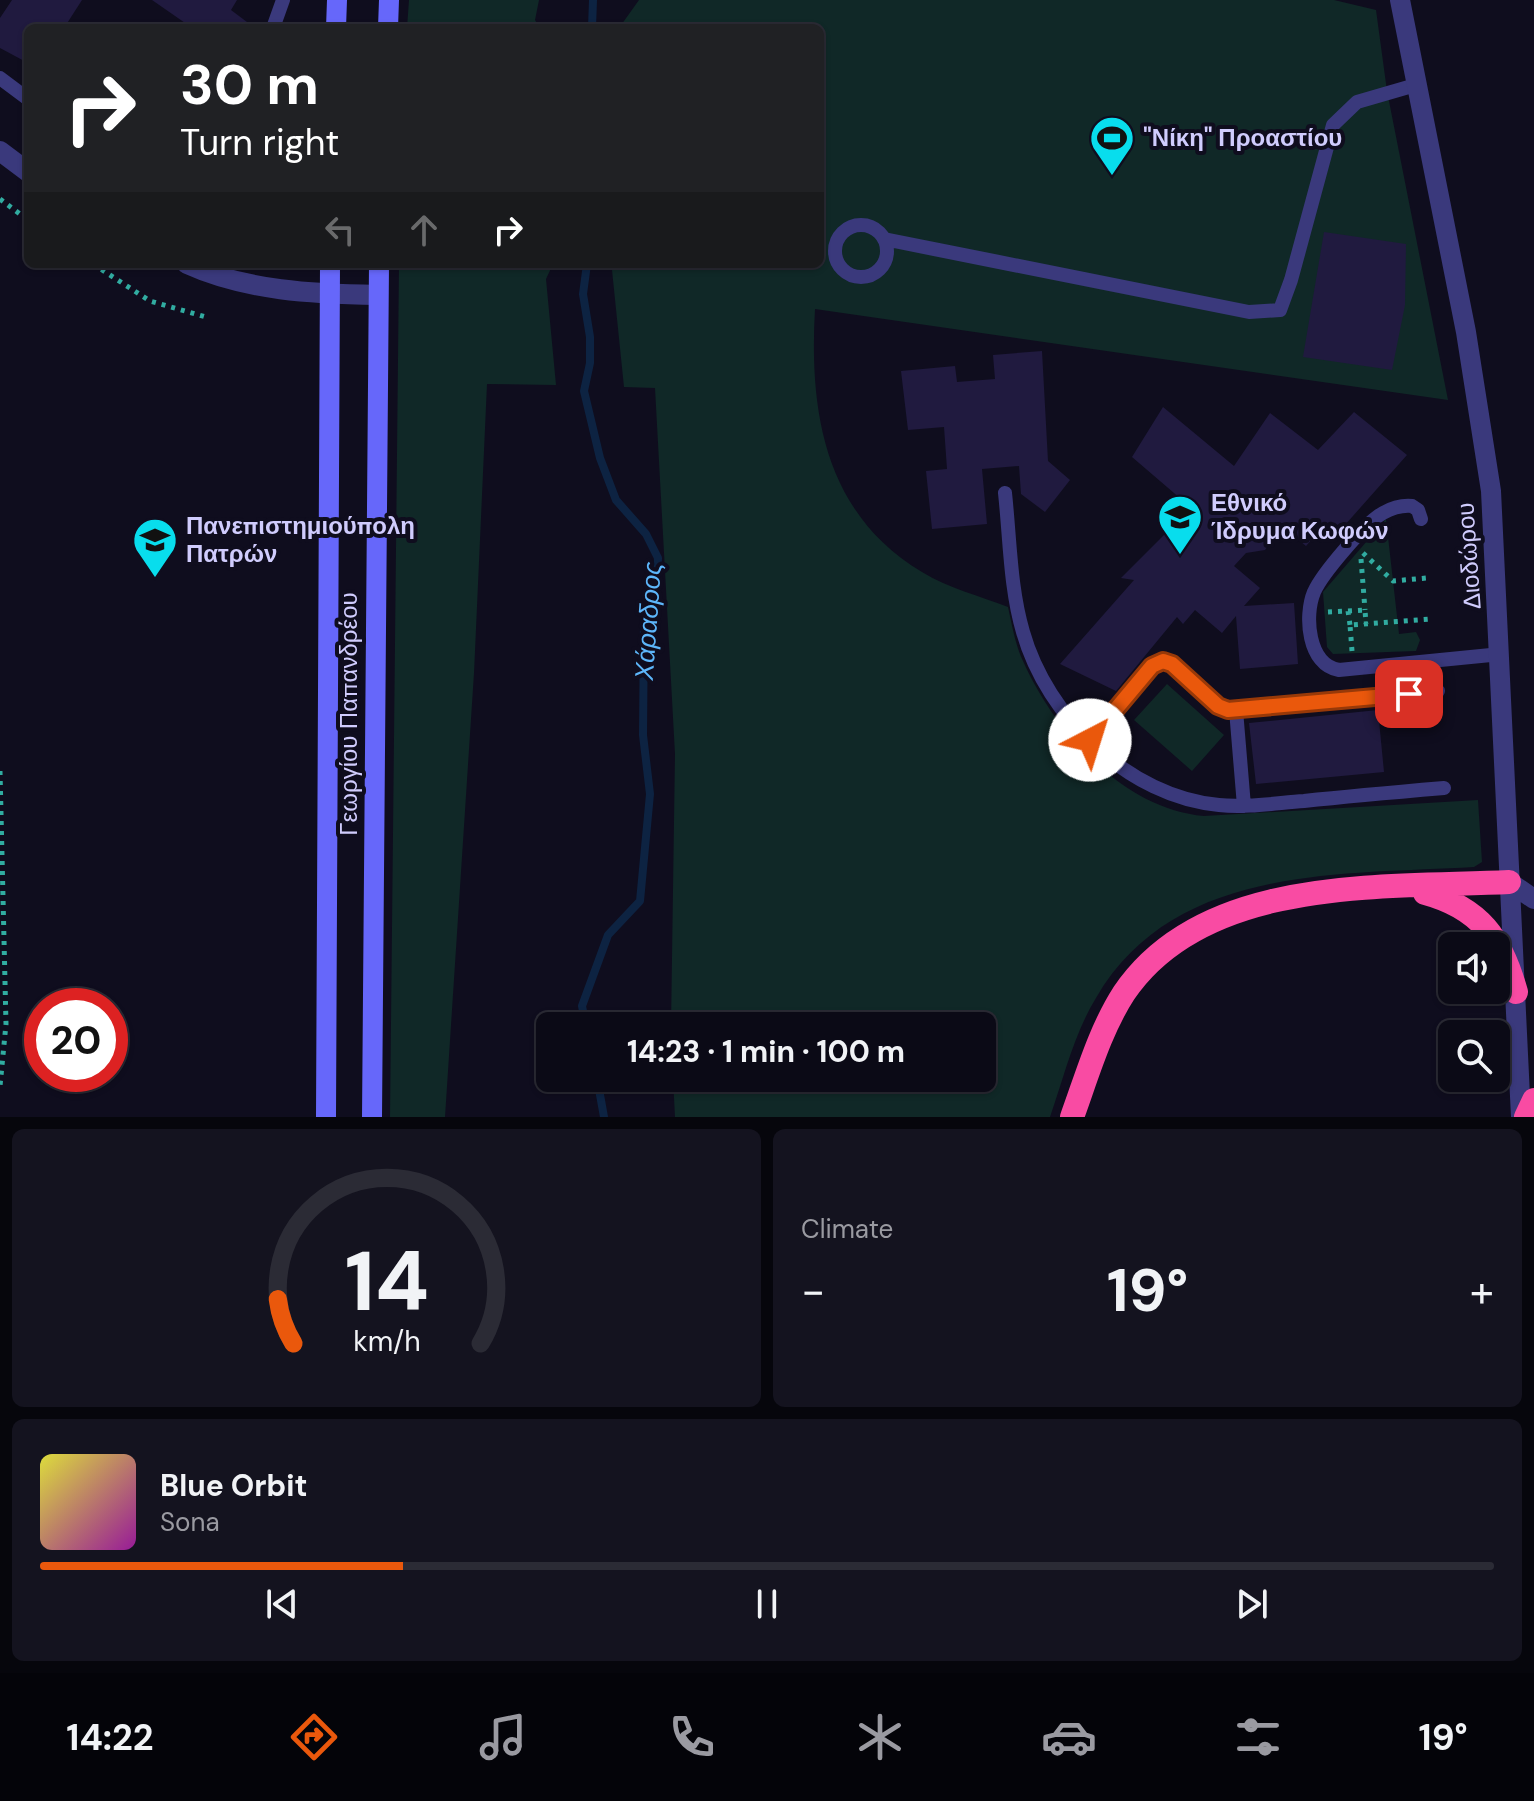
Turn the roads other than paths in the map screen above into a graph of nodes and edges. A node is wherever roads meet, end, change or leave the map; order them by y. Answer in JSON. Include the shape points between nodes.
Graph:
{"nodes":[{"id":1,"x":283,"y":0,"type":"edge"},
{"id":2,"x":337,"y":0,"type":"edge"},
{"id":3,"x":389,"y":0,"type":"edge"},
{"id":4,"x":1400,"y":0,"type":"edge"},
{"id":5,"x":274,"y":24,"type":"edge"},
{"id":6,"x":336,"y":24,"type":"edge"},
{"id":7,"x":388,"y":24,"type":"edge"},
{"id":8,"x":0,"y":78,"type":"edge"},
{"id":9,"x":1419,"y":84,"type":"junction"},
{"id":10,"x":24,"y":96,"type":"edge"},
{"id":11,"x":0,"y":151,"type":"edge"},
{"id":12,"x":24,"y":169,"type":"edge"},
{"id":13,"x":884,"y":239,"type":"dead end"},
{"id":14,"x":196,"y":268,"type":"edge"},
{"id":15,"x":330,"y":268,"type":"edge"},
{"id":16,"x":379,"y":268,"type":"edge"},
{"id":17,"x":329,"y":294,"type":"junction"},
{"id":18,"x":378,"y":295,"type":"junction"},
{"id":19,"x":1005,"y":493,"type":"dead end"},
{"id":20,"x":1421,"y":519,"type":"dead end"},
{"id":21,"x":1501,"y":654,"type":"junction"},
{"id":22,"x":1438,"y":691,"type":"dead end"},
{"id":23,"x":1236,"y":710,"type":"junction"},
{"id":24,"x":1090,"y":740,"type":"junction"},
{"id":25,"x":1444,"y":788,"type":"dead end"},
{"id":26,"x":1244,"y":806,"type":"junction"},
{"id":27,"x":1509,"y":882,"type":"junction"},
{"id":28,"x":1395,"y":888,"type":"junction"},
{"id":29,"x":1534,"y":899,"type":"edge"},
{"id":30,"x":1516,"y":992,"type":"junction"},
{"id":31,"x":1534,"y":1100,"type":"edge"},
{"id":32,"x":326,"y":1117,"type":"edge"},
{"id":33,"x":372,"y":1117,"type":"edge"},
{"id":34,"x":1072,"y":1117,"type":"edge"},
{"id":35,"x":1524,"y":1117,"type":"edge"}],
"edges":[{"from":1,"to":5,"type":"lane"},
{"from":2,"to":6,"type":"main road"},
{"from":3,"to":7,"type":"main road"},
{"from":4,"to":9,"type":"street","name":"Διοδώρου"},
{"from":8,"to":10,"type":"lane"},
{"from":9,"to":13,"type":"lane","via":[[1357,102],[1333,125],[1280,310],[1249,312]]},
{"from":9,"to":21,"type":"street","name":"Διοδώρου","via":[[1482,426]]},
{"from":11,"to":12,"type":"street"},
{"from":14,"to":17,"type":"street","via":[[224,281]]},
{"from":15,"to":17,"type":"main road","name":"Γεωργίου Παπανδρέου"},
{"from":16,"to":18,"type":"main road","name":"Γεωργίου Παπανδρέου"},
{"from":17,"to":18,"type":"street"},
{"from":17,"to":32,"type":"main road","name":"Γεωργίου Παπανδρέου"},
{"from":18,"to":33,"type":"main road","name":"Γεωργίου Παπανδρέου"},
{"from":19,"to":24,"type":"lane","via":[[1015,592],[1027,645],[1051,693]]},
{"from":20,"to":21,"type":"lane","via":[[1417,508],[1408,505],[1373,520],[1319,584],[1310,614],[1312,643],[1323,663],[1335,669]]},
{"from":21,"to":27,"type":"street","name":"Διοδώρου"},
{"from":22,"to":23,"type":"lane"},
{"from":23,"to":24,"type":"lane","via":[[1218,706],[1172,664],[1161,661]]},
{"from":23,"to":26,"type":"lane"},
{"from":24,"to":26,"type":"lane","via":[[1160,789],[1206,803]]},
{"from":25,"to":26,"type":"lane"},
{"from":27,"to":28,"type":"highway"},
{"from":27,"to":29,"type":"street"},
{"from":27,"to":30,"type":"street","name":"Διοδώρου"},
{"from":28,"to":30,"type":"highway","via":[[1450,900],[1482,923],[1506,959]]},
{"from":28,"to":34,"type":"highway","via":[[1271,901],[1211,922],[1165,951],[1125,992],[1111,1016]]},
{"from":30,"to":35,"type":"street","name":"Διοδώρου"},
{"from":31,"to":35,"type":"highway"}]}
